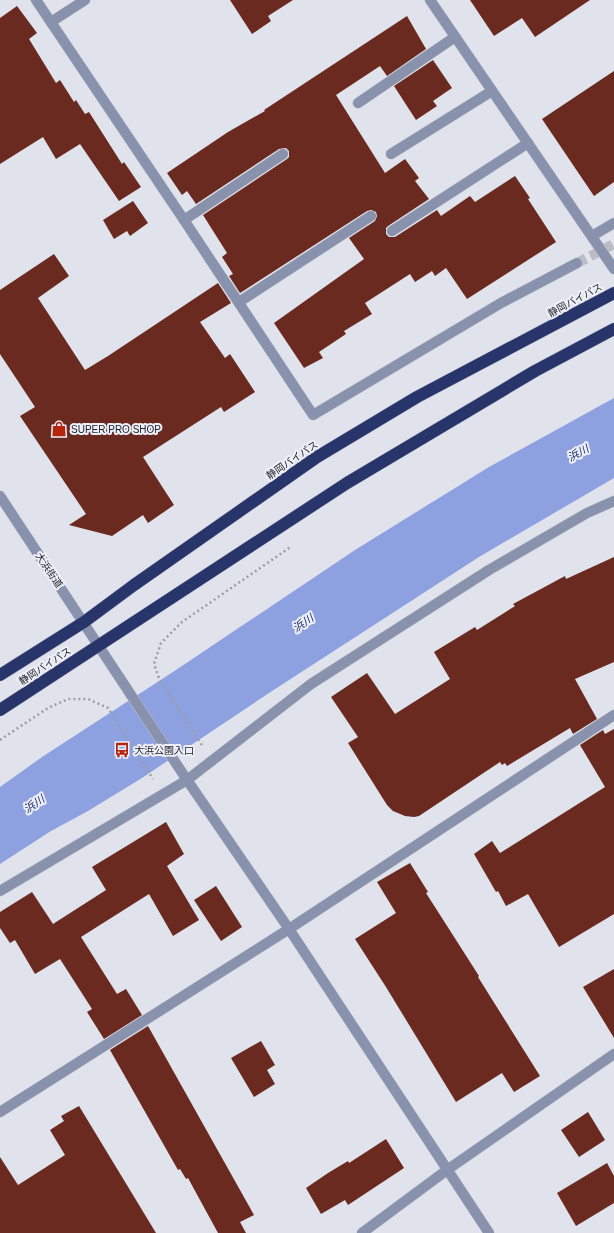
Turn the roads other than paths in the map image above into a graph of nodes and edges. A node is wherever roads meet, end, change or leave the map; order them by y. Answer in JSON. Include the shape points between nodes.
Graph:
{"nodes":[{"id":1,"x":36,"y":0,"type":"edge"},
{"id":2,"x":85,"y":0,"type":"edge"},
{"id":3,"x":430,"y":0,"type":"edge"},
{"id":4,"x":51,"y":22,"type":"junction"},
{"id":5,"x":455,"y":37,"type":"junction"},
{"id":6,"x":492,"y":91,"type":"junction"},
{"id":7,"x":358,"y":103,"type":"dead end"},
{"id":8,"x":528,"y":143,"type":"junction"},
{"id":9,"x":283,"y":154,"type":"dead end"},
{"id":10,"x":391,"y":154,"type":"dead end"},
{"id":11,"x":371,"y":216,"type":"dead end"},
{"id":12,"x":184,"y":220,"type":"junction"},
{"id":13,"x":614,"y":223,"type":"edge"},
{"id":14,"x":392,"y":232,"type":"dead end"},
{"id":15,"x":592,"y":236,"type":"junction"},
{"id":16,"x":577,"y":263,"type":"tunnel mouth"},
{"id":17,"x":614,"y":269,"type":"edge"},
{"id":18,"x":614,"y":293,"type":"edge"},
{"id":19,"x":239,"y":302,"type":"junction"},
{"id":20,"x":614,"y":329,"type":"edge"},
{"id":21,"x":0,"y":496,"type":"edge"},
{"id":22,"x":614,"y":501,"type":"edge"},
{"id":23,"x":84,"y":622,"type":"junction"},
{"id":24,"x":99,"y":645,"type":"junction"},
{"id":25,"x":0,"y":675,"type":"edge"},
{"id":26,"x":0,"y":710,"type":"edge"},
{"id":27,"x":614,"y":715,"type":"edge"},
{"id":28,"x":185,"y":777,"type":"junction"},
{"id":29,"x":0,"y":891,"type":"edge"},
{"id":30,"x":289,"y":930,"type":"junction"},
{"id":31,"x":614,"y":1054,"type":"edge"},
{"id":32,"x":0,"y":1112,"type":"edge"},
{"id":33,"x":447,"y":1170,"type":"junction"},
{"id":34,"x":362,"y":1233,"type":"edge"},
{"id":35,"x":489,"y":1233,"type":"edge"}],
"edges":[{"from":1,"to":4,"type":"street"},
{"from":2,"to":4,"type":"street"},
{"from":3,"to":5,"type":"street"},
{"from":4,"to":12,"type":"street"},
{"from":5,"to":6,"type":"street"},
{"from":5,"to":7,"type":"street"},
{"from":6,"to":8,"type":"street"},
{"from":6,"to":10,"type":"street"},
{"from":8,"to":14,"type":"street"},
{"from":8,"to":15,"type":"street"},
{"from":9,"to":12,"type":"street"},
{"from":11,"to":19,"type":"street"},
{"from":12,"to":19,"type":"street"},
{"from":13,"to":15,"type":"street"},
{"from":15,"to":17,"type":"street"},
{"from":16,"to":19,"type":"street","via":[[501,303],[313,415]]},
{"from":18,"to":23,"type":"highway","name":"静岡バイパス","via":[[417,397],[317,457]]},
{"from":20,"to":24,"type":"highway","name":"静岡バイパス","via":[[535,371],[347,483]]},
{"from":21,"to":23,"type":"street","name":"大浜街道"},
{"from":22,"to":28,"type":"street","via":[[488,570],[317,680]]},
{"from":23,"to":24,"type":"street","name":"大浜街道"},
{"from":23,"to":25,"type":"highway","name":"静岡バイパス"},
{"from":24,"to":26,"type":"highway","name":"静岡バイパス"},
{"from":24,"to":28,"type":"street","name":"大浜街道"},
{"from":27,"to":30,"type":"street"},
{"from":28,"to":29,"type":"street"},
{"from":28,"to":30,"type":"street","name":"大浜街道"},
{"from":30,"to":32,"type":"street"},
{"from":30,"to":33,"type":"street","name":"大浜街道"},
{"from":31,"to":33,"type":"street"},
{"from":33,"to":34,"type":"street"},
{"from":33,"to":35,"type":"street","name":"大浜街道"}]}
